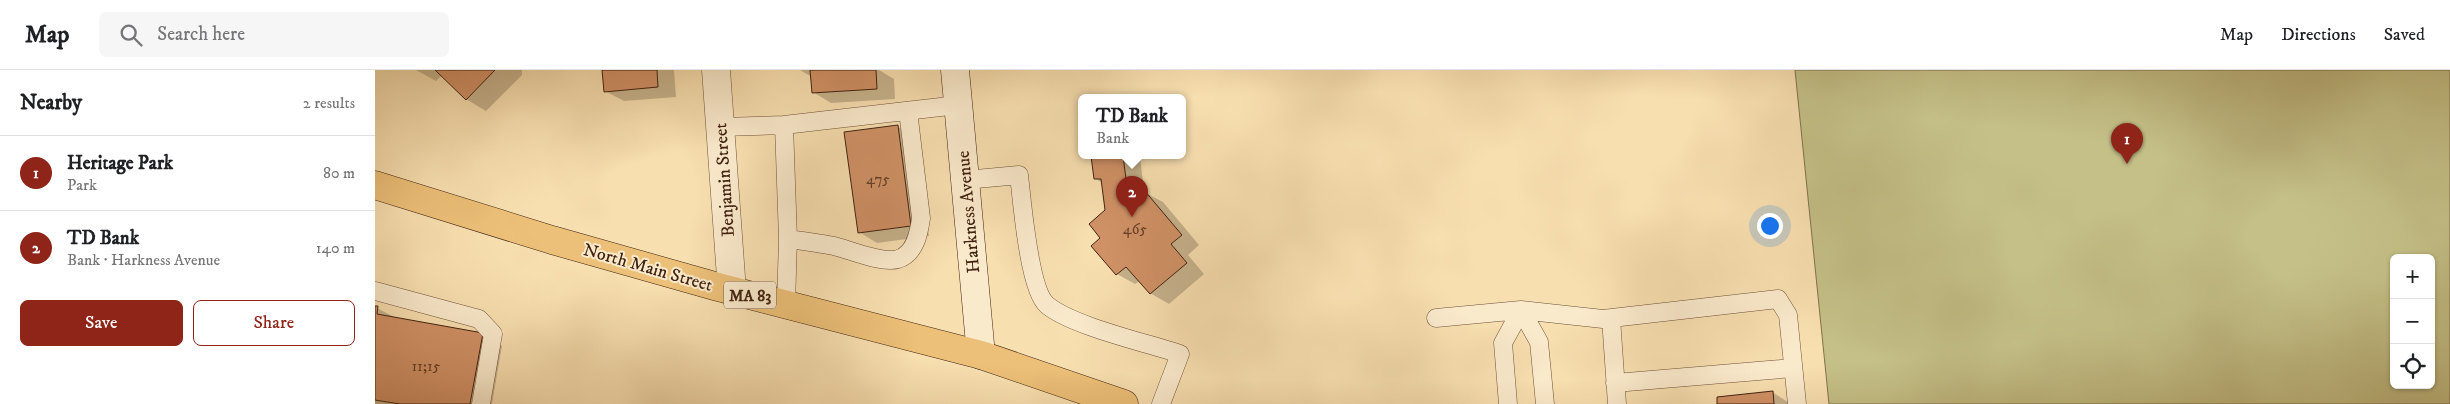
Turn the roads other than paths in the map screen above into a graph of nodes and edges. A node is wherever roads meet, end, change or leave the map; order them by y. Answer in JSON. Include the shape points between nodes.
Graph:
{"nodes":[{"id":1,"x":716,"y":70,"type":"edge"},
{"id":2,"x":955,"y":70,"type":"edge"},
{"id":3,"x":958,"y":105,"type":"junction"},
{"id":4,"x":908,"y":111,"type":"junction"},
{"id":5,"x":784,"y":125,"type":"junction"},
{"id":6,"x":721,"y":127,"type":"junction"},
{"id":7,"x":965,"y":180,"type":"junction"},
{"id":8,"x":375,"y":185,"type":"edge"},
{"id":9,"x":788,"y":239,"type":"junction"},
{"id":10,"x":732,"y":291,"type":"junction"},
{"id":11,"x":375,"y":292,"type":"edge"},
{"id":12,"x":786,"y":304,"type":"junction"},
{"id":13,"x":1521,"y":310,"type":"junction"},
{"id":14,"x":1436,"y":318,"type":"dead end"},
{"id":15,"x":1611,"y":318,"type":"junction"},
{"id":16,"x":981,"y":355,"type":"junction"},
{"id":17,"x":1793,"y":368,"type":"junction"},
{"id":18,"x":1615,"y":383,"type":"junction"},
{"id":19,"x":481,"y":404,"type":"edge"},
{"id":20,"x":1124,"y":404,"type":"edge"},
{"id":21,"x":1161,"y":404,"type":"edge"},
{"id":22,"x":1508,"y":404,"type":"edge"},
{"id":23,"x":1545,"y":404,"type":"edge"},
{"id":24,"x":1617,"y":404,"type":"edge"},
{"id":25,"x":1797,"y":404,"type":"edge"}],
"edges":[{"from":1,"to":6,"type":"main road","name":"Benjamin Street"},
{"from":2,"to":3,"type":"main road","name":"Harkness Avenue"},
{"from":3,"to":4,"type":"lane"},
{"from":3,"to":7,"type":"main road","name":"Harkness Avenue"},
{"from":4,"to":5,"type":"lane"},
{"from":4,"to":9,"type":"lane","via":[[921,218],[919,236],[911,250],[898,260],[882,259],[833,246]]},
{"from":5,"to":6,"type":"lane"},
{"from":5,"to":9,"type":"lane"},
{"from":6,"to":10,"type":"main road","name":"Benjamin Street"},
{"from":7,"to":16,"type":"main road","name":"Harkness Avenue"},
{"from":7,"to":21,"type":"lane","via":[[1019,175],[1033,273],[1046,304],[1072,319],[1180,354]]},
{"from":8,"to":10,"type":"main road","name":"North Main Street","number":"MA 83"},
{"from":9,"to":12,"type":"lane"},
{"from":10,"to":12,"type":"main road","name":"North Main Street","number":"MA 83"},
{"from":11,"to":19,"type":"lane","via":[[479,319],[493,334]]},
{"from":12,"to":16,"type":"main road","name":"North Main Street","number":"MA 83"},
{"from":13,"to":14,"type":"lane"},
{"from":13,"to":15,"type":"lane"},
{"from":13,"to":22,"type":"lane","via":[[1503,343]]},
{"from":13,"to":23,"type":"lane","via":[[1539,342]]},
{"from":15,"to":17,"type":"lane","via":[[1778,299],[1788,315]]},
{"from":15,"to":18,"type":"lane"},
{"from":16,"to":20,"type":"main road","name":"North Main Street","number":"MA 83"},
{"from":17,"to":18,"type":"lane"},
{"from":17,"to":25,"type":"lane"},
{"from":18,"to":24,"type":"lane"}]}
